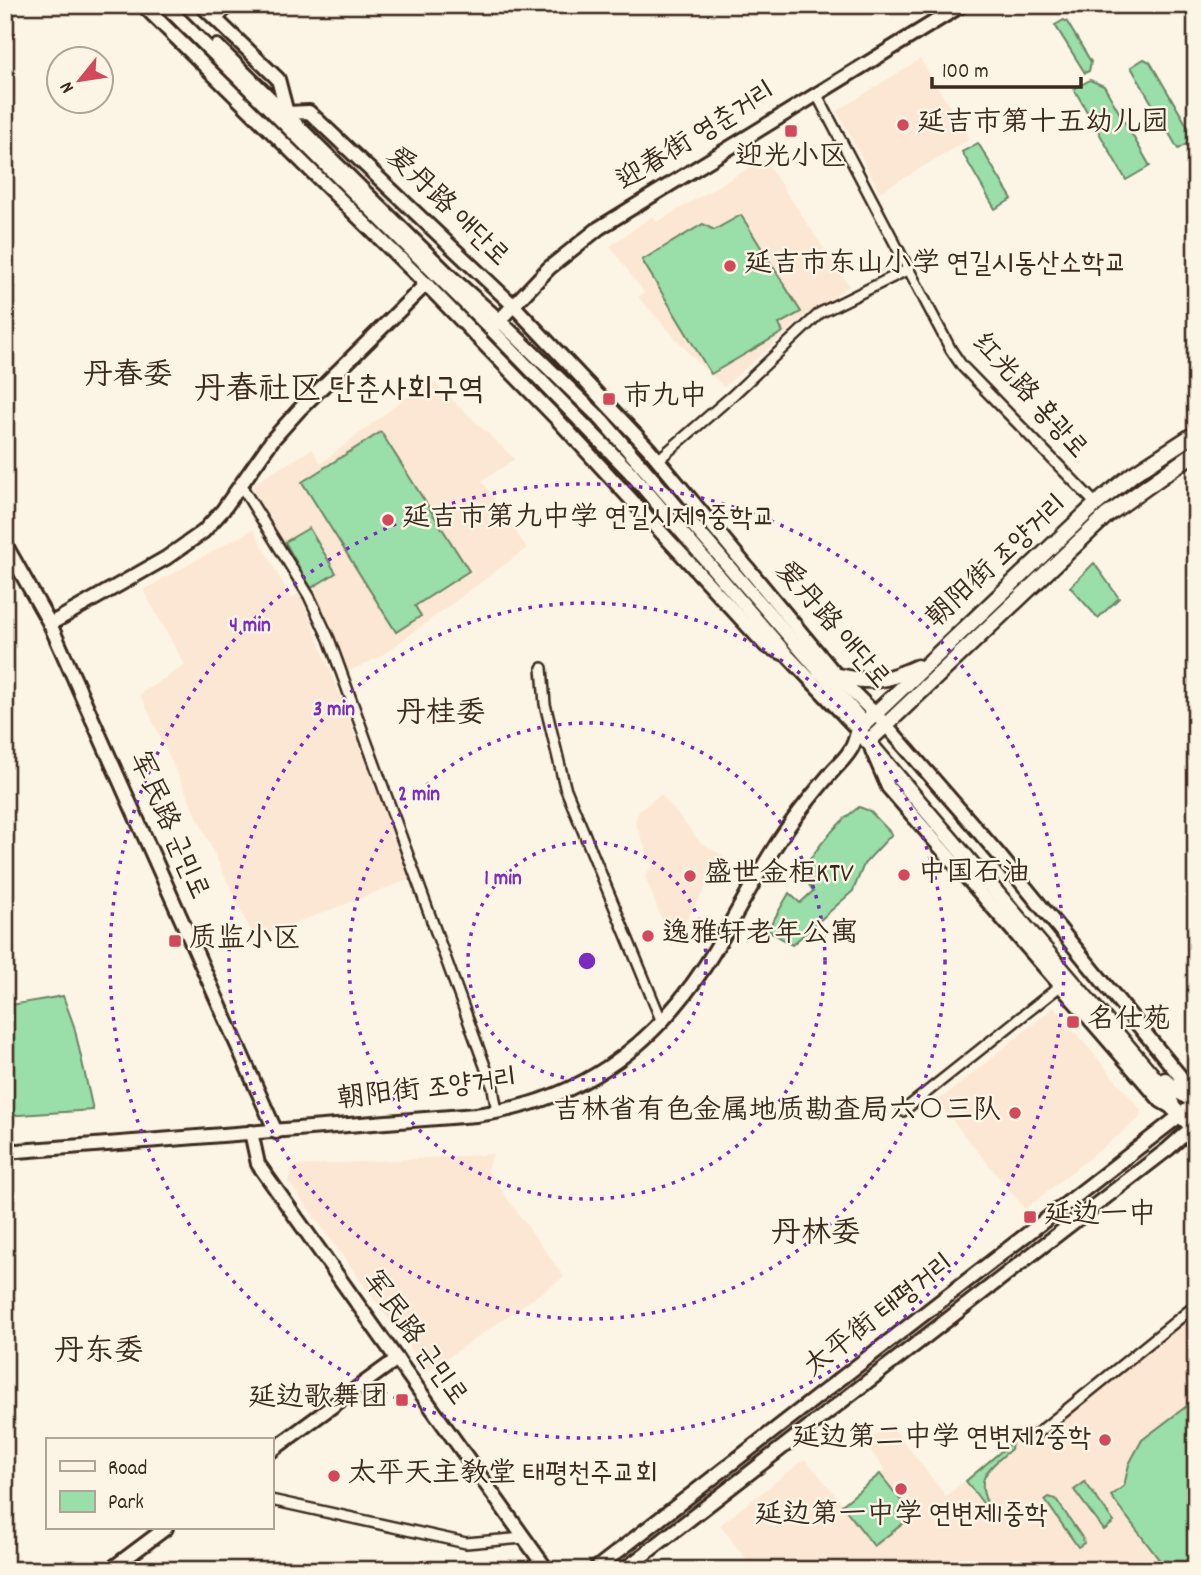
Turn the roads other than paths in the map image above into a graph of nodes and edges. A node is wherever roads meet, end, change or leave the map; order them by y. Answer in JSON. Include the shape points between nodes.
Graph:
{"nodes":[{"id":1,"x":143,"y":5,"type":"edge"},
{"id":2,"x":165,"y":5,"type":"edge"},
{"id":3,"x":177,"y":5,"type":"edge"},
{"id":4,"x":201,"y":5,"type":"edge"},
{"id":5,"x":232,"y":5,"type":"edge"},
{"id":6,"x":962,"y":5,"type":"edge"},
{"id":7,"x":216,"y":20,"type":"junction"},
{"id":8,"x":816,"y":93,"type":"junction"},
{"id":9,"x":288,"y":113,"type":"junction"},
{"id":10,"x":909,"y":269,"type":"junction"},
{"id":11,"x":426,"y":284,"type":"junction"},
{"id":12,"x":514,"y":306,"type":"junction"},
{"id":13,"x":495,"y":325,"type":"junction"},
{"id":14,"x":480,"y":340,"type":"junction"},
{"id":15,"x":1196,"y":433,"type":"edge"},
{"id":16,"x":1196,"y":452,"type":"edge"},
{"id":17,"x":659,"y":460,"type":"junction"},
{"id":18,"x":240,"y":484,"type":"junction"},
{"id":19,"x":1096,"y":504,"type":"junction"},
{"id":20,"x":5,"y":544,"type":"edge"},
{"id":21,"x":50,"y":624,"type":"junction"},
{"id":22,"x":788,"y":656,"type":"junction"},
{"id":23,"x":928,"y":663,"type":"junction"},
{"id":24,"x":542,"y":668,"type":"dead end"},
{"id":25,"x":820,"y":672,"type":"junction"},
{"id":26,"x":837,"y":676,"type":"junction"},
{"id":27,"x":874,"y":712,"type":"junction"},
{"id":28,"x":886,"y":725,"type":"junction"},
{"id":29,"x":861,"y":727,"type":"junction"},
{"id":30,"x":871,"y":739,"type":"junction"},
{"id":31,"x":853,"y":747,"type":"junction"},
{"id":32,"x":1060,"y":986,"type":"junction"},
{"id":33,"x":662,"y":1023,"type":"junction"},
{"id":34,"x":1193,"y":1101,"type":"edge"},
{"id":35,"x":903,"y":1111,"type":"dead end"},
{"id":36,"x":497,"y":1112,"type":"junction"},
{"id":37,"x":1177,"y":1112,"type":"junction"},
{"id":38,"x":1195,"y":1127,"type":"edge"},
{"id":39,"x":251,"y":1132,"type":"junction"},
{"id":40,"x":276,"y":1132,"type":"junction"},
{"id":41,"x":5,"y":1152,"type":"edge"},
{"id":42,"x":1196,"y":1305,"type":"edge"},
{"id":43,"x":397,"y":1359,"type":"junction"},
{"id":44,"x":1038,"y":1433,"type":"dead end"},
{"id":45,"x":273,"y":1450,"type":"edge"},
{"id":46,"x":273,"y":1500,"type":"edge"},
{"id":47,"x":163,"y":1530,"type":"edge"},
{"id":48,"x":524,"y":1538,"type":"junction"},
{"id":49,"x":110,"y":1570,"type":"edge"},
{"id":50,"x":547,"y":1570,"type":"edge"},
{"id":51,"x":594,"y":1570,"type":"edge"},
{"id":52,"x":624,"y":1570,"type":"edge"}],
"edges":[{"from":1,"to":11,"type":"street","name":"爱丹路 애단로"},
{"from":2,"to":13,"type":"street","name":"爱丹路 애단로"},
{"from":3,"to":9,"type":"street","name":"爱丹路 애단로"},
{"from":4,"to":7,"type":"street","name":"爱丹路 애단로"},
{"from":5,"to":7,"type":"street"},
{"from":6,"to":8,"type":"street","name":"迎春街 영춘거리"},
{"from":7,"to":9,"type":"street","name":"爱丹路 애단로","via":[[278,79]]},
{"from":8,"to":10,"type":"street","name":"红光路 홍광로"},
{"from":8,"to":12,"type":"street","name":"迎春街 영춘거리","via":[[599,228],[549,268]]},
{"from":9,"to":12,"type":"street","name":"爱丹路 애단로","via":[[309,112]]},
{"from":9,"to":13,"type":"street","name":"爱丹路 애단로"},
{"from":10,"to":17,"type":"street","via":[[820,313]]},
{"from":10,"to":19,"type":"street","name":"红光路 홍광로","via":[[962,366]]},
{"from":11,"to":14,"type":"street","name":"爱丹路 애단로"},
{"from":11,"to":18,"type":"street","via":[[299,410]]},
{"from":12,"to":13,"type":"street","name":"迎春街 영춘거리"},
{"from":12,"to":17,"type":"street","name":"爱丹路 애단로"},
{"from":13,"to":14,"type":"street","name":"迎春街 영춘거리"},
{"from":13,"to":22,"type":"street","name":"爱丹路 애단로","via":[[630,472]]},
{"from":13,"to":25,"type":"street","name":"爱丹路 애단로","via":[[602,420]]},
{"from":14,"to":22,"type":"street","name":"爱丹路 애단로","via":[[766,646]]},
{"from":15,"to":19,"type":"main road","name":"朝阳街 조양거리"},
{"from":16,"to":28,"type":"main road","name":"朝阳街 조양거리","via":[[1106,516]]},
{"from":17,"to":26,"type":"street","name":"爱丹路 애단로"},
{"from":18,"to":21,"type":"street","via":[[203,532]]},
{"from":18,"to":36,"type":"street","via":[[309,596],[328,639],[484,1062]]},
{"from":19,"to":23,"type":"main road","name":"朝阳街 조양거리"},
{"from":20,"to":21,"type":"street","name":"军民路 군민로"},
{"from":21,"to":40,"type":"street","name":"军民路 군민로"},
{"from":22,"to":29,"type":"street","name":"爱丹路 애단로"},
{"from":23,"to":26,"type":"main road","via":[[881,681]]},
{"from":23,"to":27,"type":"main road","name":"朝阳街 조양거리"},
{"from":24,"to":33,"type":"street","via":[[545,704],[565,787]]},
{"from":25,"to":26,"type":"main road"},
{"from":25,"to":29,"type":"street","name":"爱丹路 애단로"},
{"from":26,"to":27,"type":"street","name":"爱丹路 애단로"},
{"from":27,"to":28,"type":"street","name":"爱丹路 애단로"},
{"from":27,"to":29,"type":"main road","name":"朝阳街 조양거리"},
{"from":28,"to":30,"type":"main road","name":"朝阳街 조양거리"},
{"from":28,"to":34,"type":"street","name":"爱丹路 애단로","via":[[1180,1076]]},
{"from":29,"to":30,"type":"main road","name":"爱丹路 애단로"},
{"from":29,"to":31,"type":"street","name":"朝阳街 조양거리"},
{"from":30,"to":31,"type":"street","name":"朝阳街 조양거리"},
{"from":30,"to":32,"type":"street","name":"爱丹路 애단로","via":[[888,787]]},
{"from":30,"to":34,"type":"main road","name":"爱丹路 애단로","via":[[1174,1090]]},
{"from":30,"to":37,"type":"main road","name":"爱丹路 애단로","via":[[1168,1094]]},
{"from":31,"to":33,"type":"street","name":"朝阳街 조양거리","via":[[791,822],[706,964]]},
{"from":32,"to":35,"type":"street"},
{"from":32,"to":37,"type":"street","name":"爱丹路 애단로","via":[[1161,1101]]},
{"from":33,"to":36,"type":"street","name":"朝阳街 조양거리","via":[[626,1055],[583,1082],[532,1104]]},
{"from":34,"to":37,"type":"street","name":"太平街 태평거리"},
{"from":36,"to":40,"type":"street","name":"朝阳街 조양거리"},
{"from":37,"to":38,"type":"main road","name":"爱丹路 애단로"},
{"from":37,"to":51,"type":"street","name":"太平街 태평거리"},
{"from":38,"to":52,"type":"street","name":"太平街 태평거리"},
{"from":39,"to":40,"type":"street","name":"朝阳街 조양거리"},
{"from":39,"to":41,"type":"street","name":"朝阳街 조양거리"},
{"from":39,"to":43,"type":"street","name":"军民路 군민로","via":[[258,1164]]},
{"from":42,"to":44,"type":"street"},
{"from":43,"to":45,"type":"street"},
{"from":43,"to":48,"type":"street","name":"军民路 군민로"},
{"from":46,"to":48,"type":"street","via":[[466,1544]]},
{"from":47,"to":49,"type":"street"},
{"from":48,"to":50,"type":"street","name":"军民路 군민로"}]}
